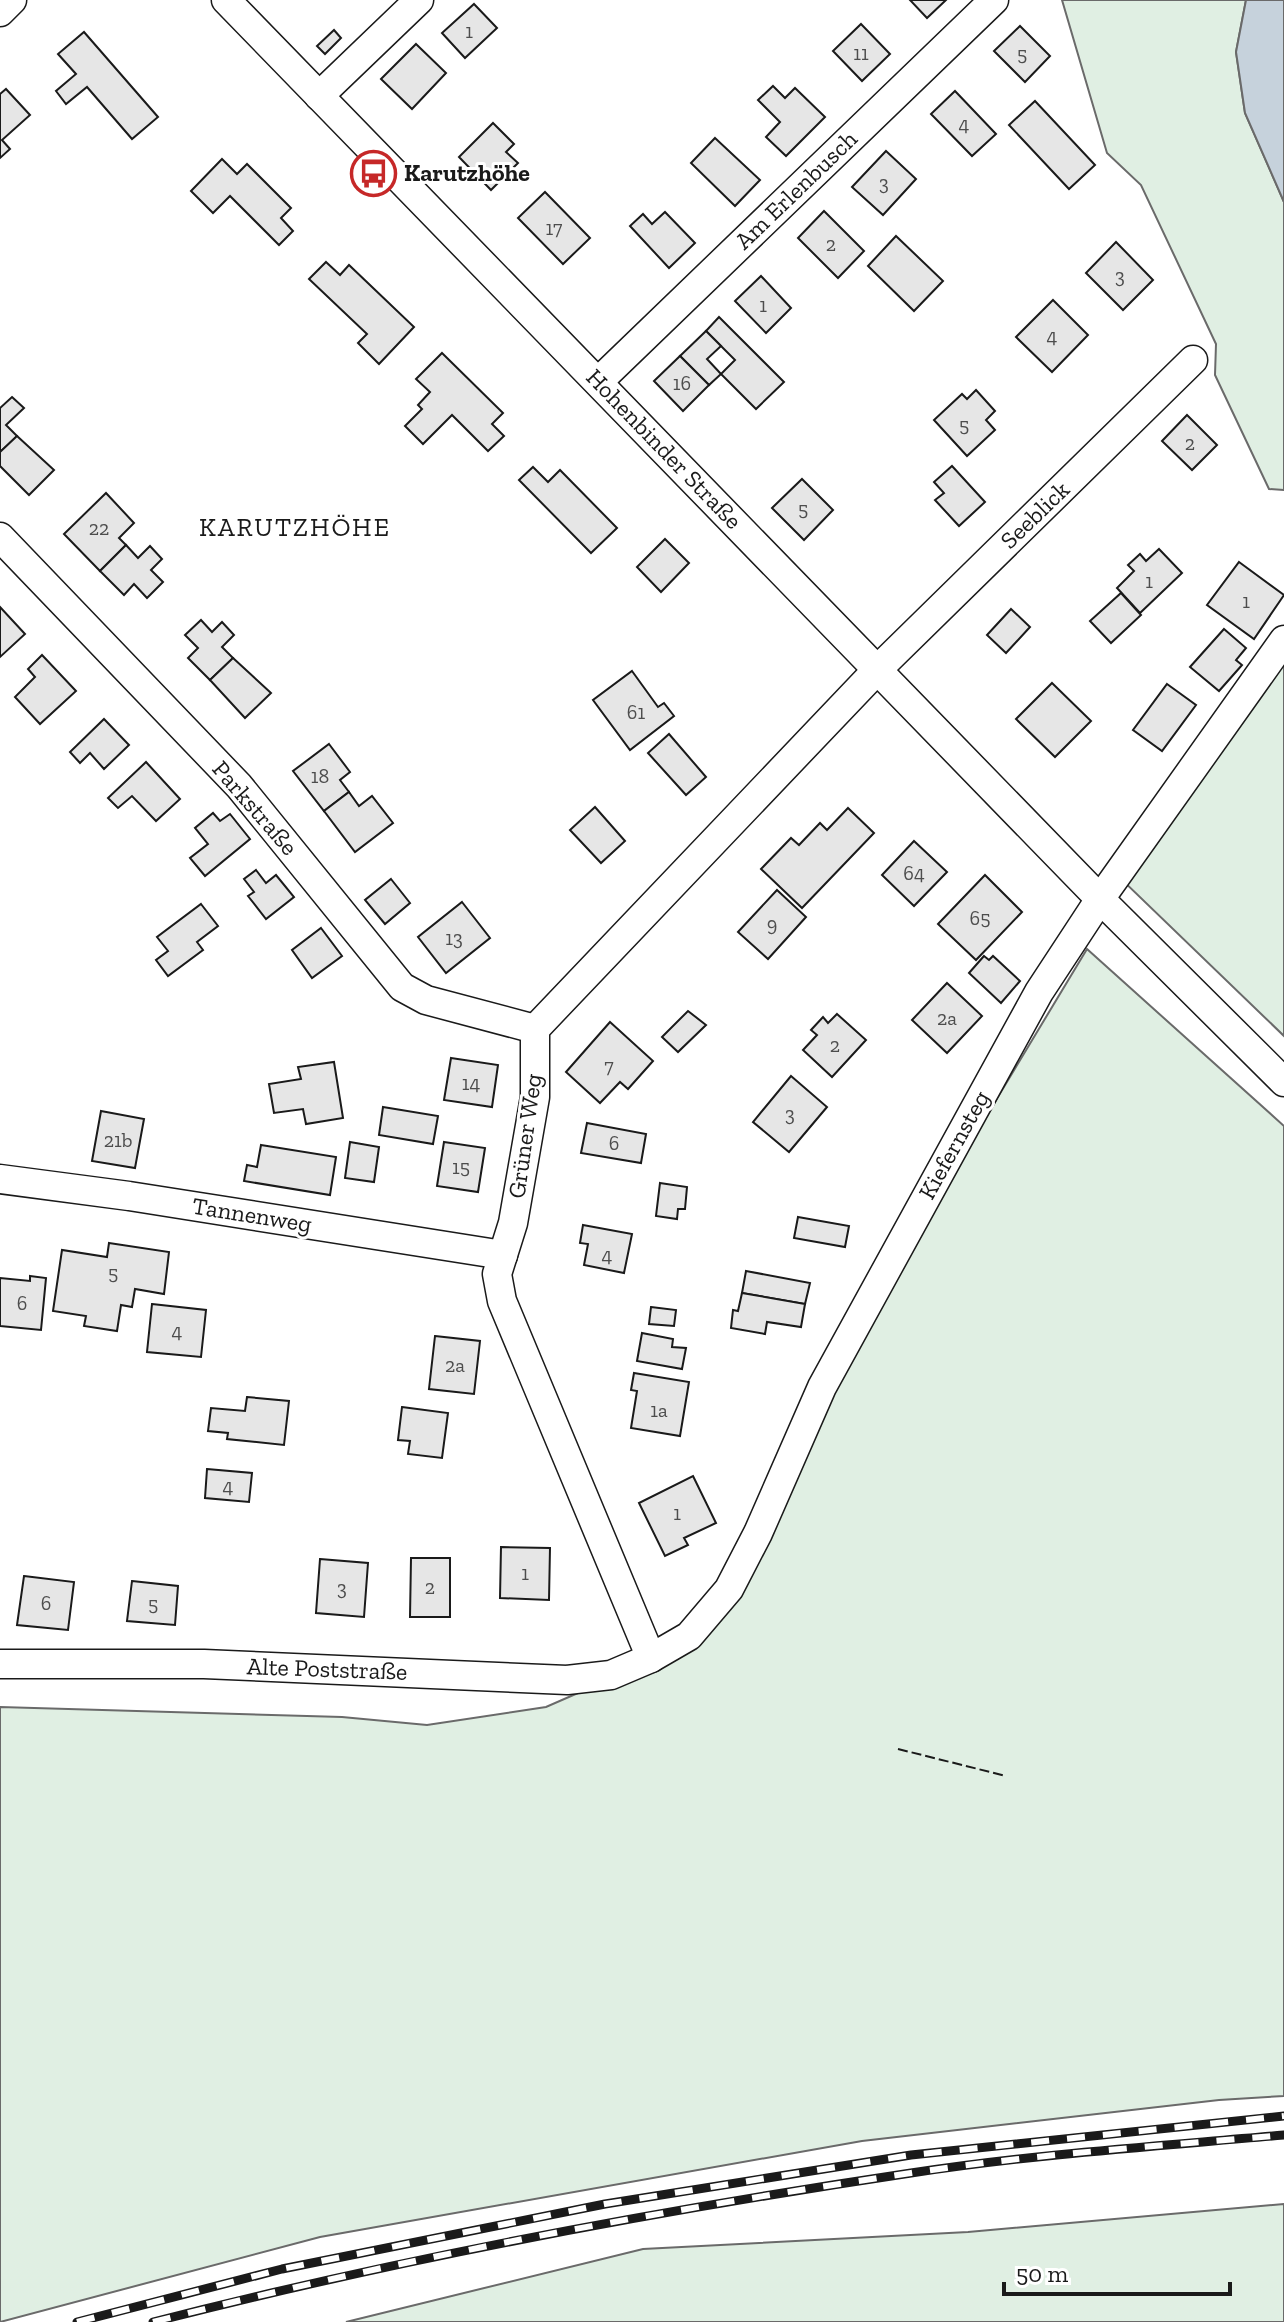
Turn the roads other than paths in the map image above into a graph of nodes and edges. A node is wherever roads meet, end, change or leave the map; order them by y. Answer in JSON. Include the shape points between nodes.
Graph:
{"nodes":[{"id":1,"x":12,"y":0,"type":"edge"},
{"id":2,"x":226,"y":0,"type":"edge"},
{"id":3,"x":419,"y":0,"type":"edge"},
{"id":4,"x":994,"y":0,"type":"edge"},
{"id":5,"x":0,"y":12,"type":"edge"},
{"id":6,"x":319,"y":96,"type":"junction"},
{"id":7,"x":1193,"y":360,"type":"dead end"},
{"id":8,"x":599,"y":381,"type":"junction"},
{"id":9,"x":0,"y":537,"type":"edge"},
{"id":10,"x":1284,"y":640,"type":"edge"},
{"id":11,"x":877,"y":670,"type":"junction"},
{"id":12,"x":1100,"y":899,"type":"junction"},
{"id":13,"x":535,"y":1029,"type":"junction"},
{"id":14,"x":1284,"y":1082,"type":"edge"},
{"id":15,"x":0,"y":1179,"type":"edge"},
{"id":16,"x":503,"y":1255,"type":"junction"},
{"id":17,"x":651,"y":1658,"type":"junction"},
{"id":18,"x":0,"y":1664,"type":"edge"}],
"edges":[{"from":1,"to":5,"type":"street"},
{"from":2,"to":6,"type":"street","name":"Hohenbinder Straße"},
{"from":3,"to":6,"type":"street"},
{"from":4,"to":8,"type":"street","name":"Am Erlenbusch"},
{"from":6,"to":8,"type":"street","name":"Hohenbinder Straße"},
{"from":7,"to":11,"type":"street","name":"Seeblick"},
{"from":8,"to":11,"type":"street","name":"Hohenbinder Straße"},
{"from":9,"to":13,"type":"street","name":"Parkstraße","via":[[239,786],[402,987],[426,1000]]},
{"from":10,"to":12,"type":"street","name":"Kiefernsteg"},
{"from":11,"to":12,"type":"street","name":"Hohenbinder Straße"},
{"from":11,"to":13,"type":"street"},
{"from":12,"to":14,"type":"street","name":"Hohenbinder Straße"},
{"from":12,"to":17,"type":"street","name":"Kiefernsteg","via":[[1039,992],[829,1374],[729,1589],[689,1636]]},
{"from":13,"to":16,"type":"street","name":"Grüner Weg","via":[[535,1097]]},
{"from":15,"to":16,"type":"street","name":"Tannenweg"},
{"from":16,"to":17,"type":"street","name":"Grüner Weg","via":[[497,1274],[502,1301]]},
{"from":17,"to":18,"type":"street","name":"Alte Poststraße","via":[[611,1675],[567,1680],[220,1665]]}]}
